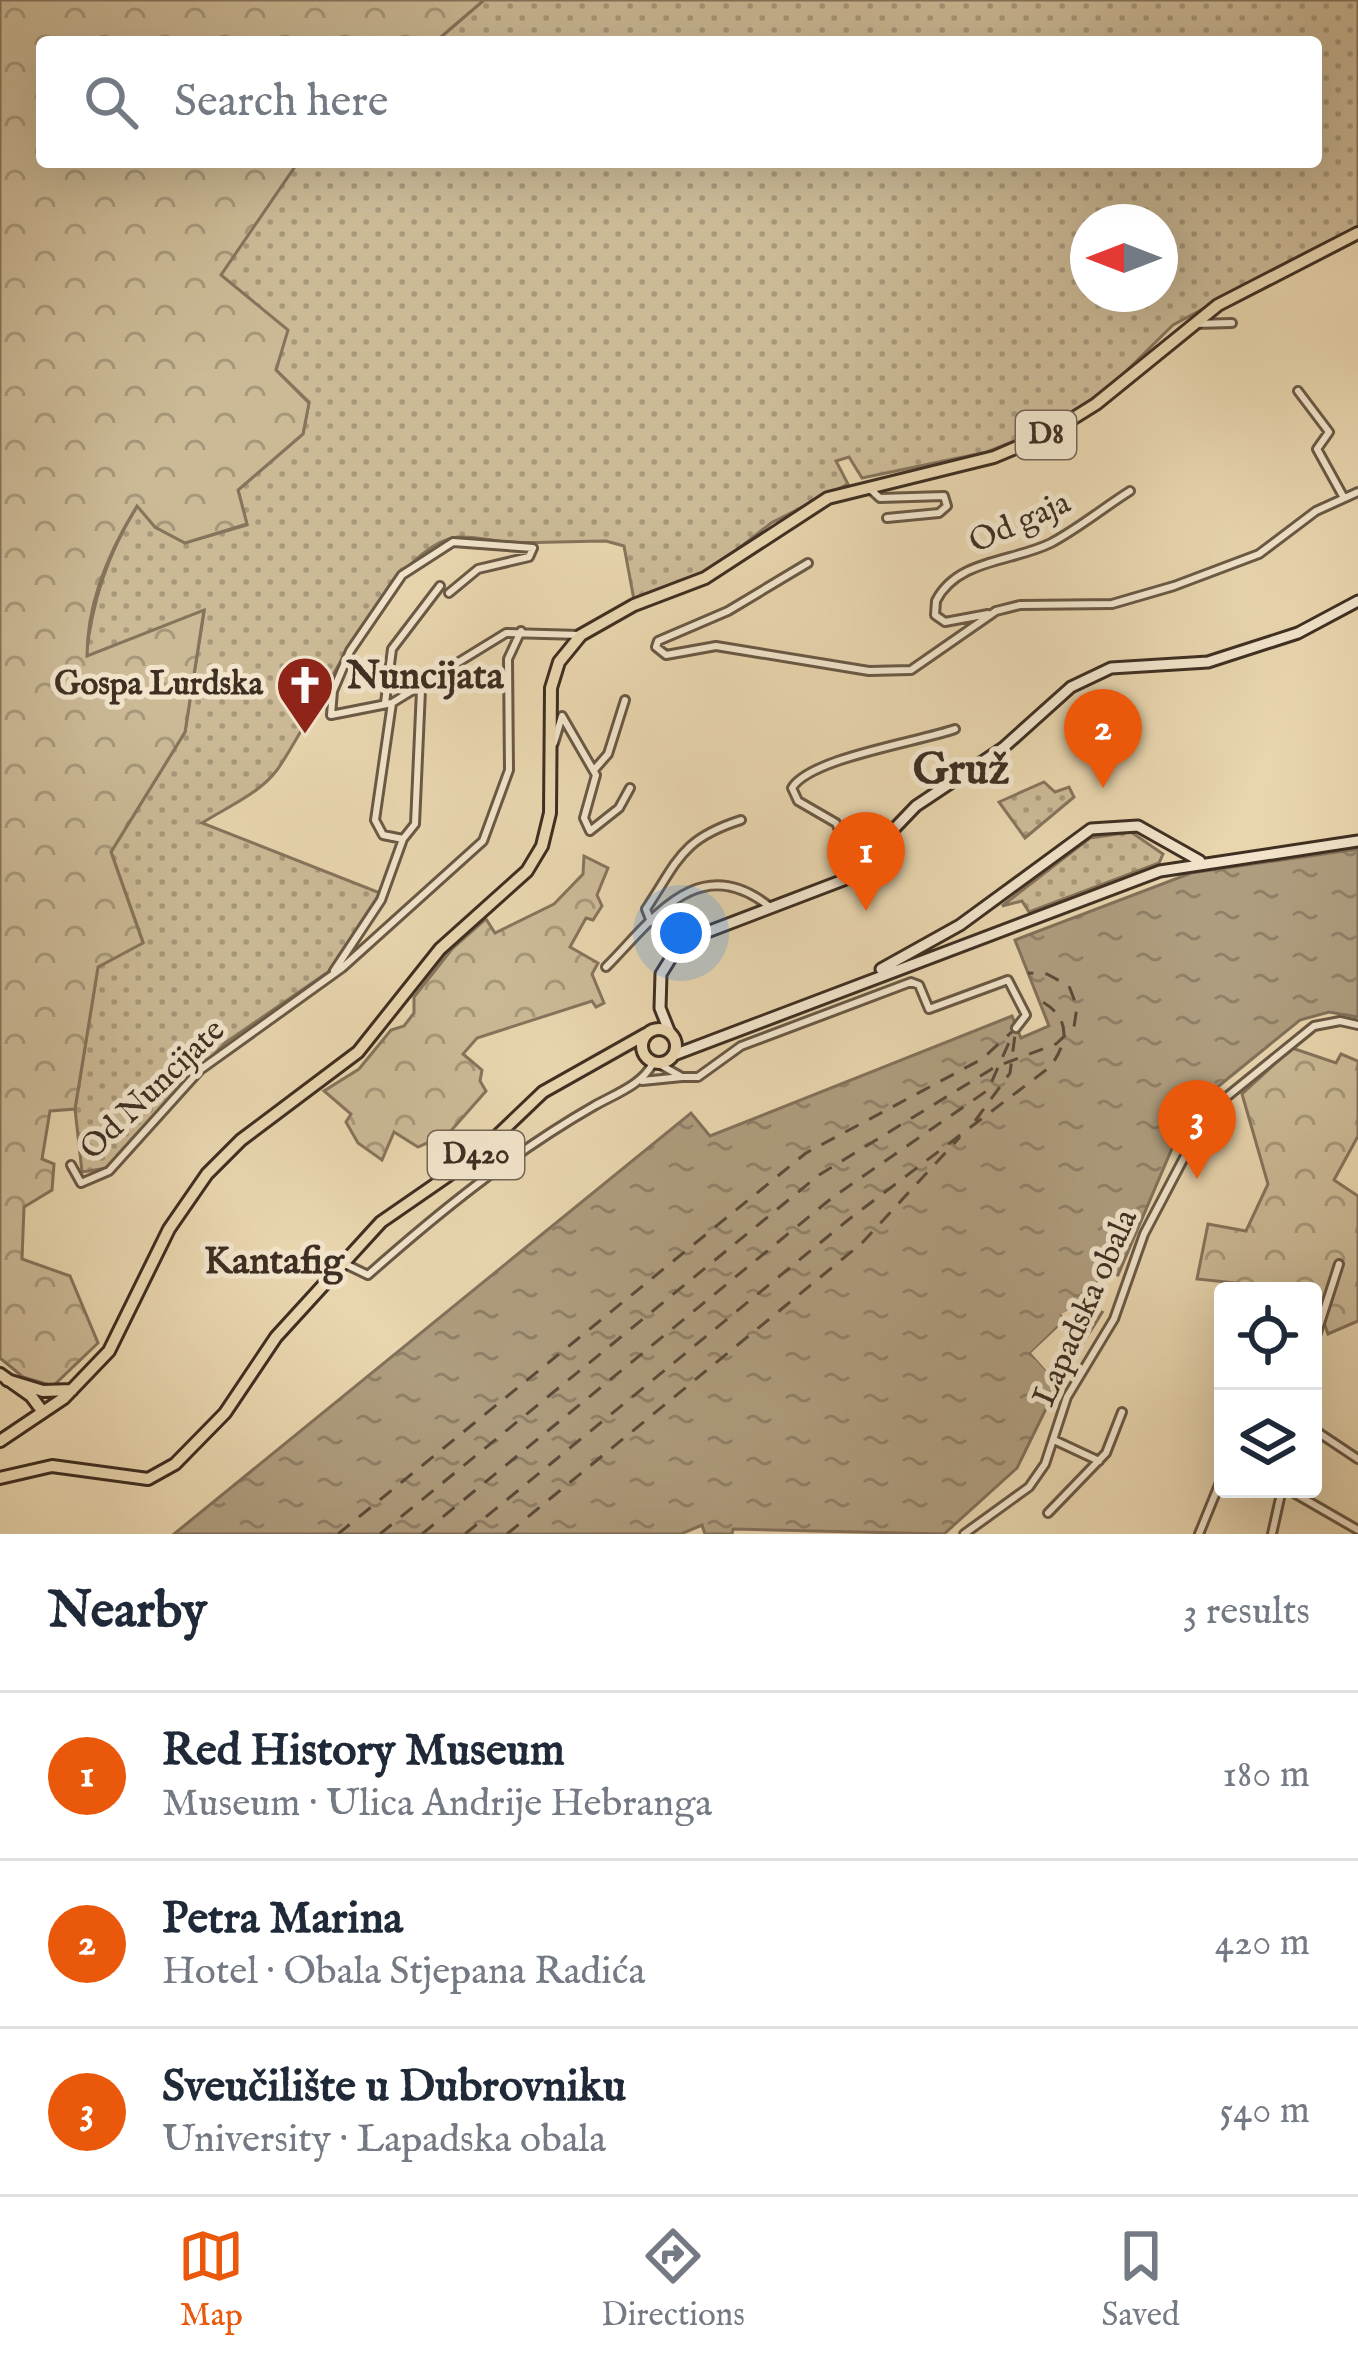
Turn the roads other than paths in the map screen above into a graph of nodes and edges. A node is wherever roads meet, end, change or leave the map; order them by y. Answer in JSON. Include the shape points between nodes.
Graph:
{"nodes":[{"id":1,"x":1358,"y":233,"type":"edge"},
{"id":2,"x":1191,"y":322,"type":"junction"},
{"id":3,"x":1232,"y":323,"type":"dead end"},
{"id":4,"x":1298,"y":391,"type":"dead end"},
{"id":5,"x":867,"y":485,"type":"junction"},
{"id":6,"x":1130,"y":491,"type":"dead end"},
{"id":7,"x":1358,"y":492,"type":"edge"},
{"id":8,"x":1344,"y":497,"type":"junction"},
{"id":9,"x":887,"y":518,"type":"dead end"},
{"id":10,"x":808,"y":563,"type":"dead end"},
{"id":11,"x":440,"y":586,"type":"dead end"},
{"id":12,"x":449,"y":593,"type":"dead end"},
{"id":13,"x":1358,"y":602,"type":"edge"},
{"id":14,"x":991,"y":614,"type":"junction"},
{"id":15,"x":521,"y":631,"type":"junction"},
{"id":16,"x":581,"y":635,"type":"junction"},
{"id":17,"x":422,"y":686,"type":"junction"},
{"id":18,"x":626,"y":700,"type":"dead end"},
{"id":19,"x":389,"y":703,"type":"junction"},
{"id":20,"x":955,"y":730,"type":"dead end"},
{"id":21,"x":549,"y":749,"type":"junction"},
{"id":22,"x":594,"y":770,"type":"junction"},
{"id":23,"x":630,"y":788,"type":"dead end"},
{"id":24,"x":741,"y":820,"type":"dead end"},
{"id":25,"x":403,"y":839,"type":"junction"},
{"id":26,"x":1358,"y":841,"type":"edge"},
{"id":27,"x":1164,"y":842,"type":"junction"},
{"id":28,"x":1204,"y":862,"type":"junction"},
{"id":29,"x":856,"y":869,"type":"junction"},
{"id":30,"x":1160,"y":871,"type":"junction"},
{"id":31,"x":772,"y":909,"type":"junction"},
{"id":32,"x":651,"y":922,"type":"junction"},
{"id":33,"x":945,"y":933,"type":"junction"},
{"id":34,"x":953,"y":952,"type":"junction"},
{"id":35,"x":606,"y":967,"type":"dead end"},
{"id":36,"x":334,"y":972,"type":"junction"},
{"id":37,"x":866,"y":978,"type":"junction"},
{"id":38,"x":660,"y":1008,"type":"junction"},
{"id":39,"x":1358,"y":1025,"type":"edge"},
{"id":40,"x":1016,"y":1028,"type":"dead end"},
{"id":41,"x":648,"y":1033,"type":"junction"},
{"id":42,"x":672,"y":1036,"type":"junction"},
{"id":43,"x":694,"y":1045,"type":"junction"},
{"id":44,"x":613,"y":1052,"type":"junction"},
{"id":45,"x":643,"y":1054,"type":"junction"},
{"id":46,"x":673,"y":1056,"type":"junction"},
{"id":47,"x":656,"y":1064,"type":"junction"},
{"id":48,"x":678,"y":1075,"type":"junction"},
{"id":49,"x":638,"y":1082,"type":"junction"},
{"id":50,"x":71,"y":1165,"type":"dead end"},
{"id":51,"x":343,"y":1263,"type":"junction"},
{"id":52,"x":1339,"y":1264,"type":"dead end"},
{"id":53,"x":1322,"y":1317,"type":"edge"},
{"id":54,"x":4,"y":1377,"type":"edge"},
{"id":55,"x":75,"y":1388,"type":"junction"},
{"id":56,"x":36,"y":1389,"type":"junction"},
{"id":57,"x":45,"y":1411,"type":"junction"},
{"id":58,"x":1122,"y":1412,"type":"dead end"},
{"id":59,"x":1322,"y":1435,"type":"edge"},
{"id":60,"x":1054,"y":1440,"type":"junction"},
{"id":61,"x":0,"y":1441,"type":"edge"},
{"id":62,"x":1358,"y":1459,"type":"edge"},
{"id":63,"x":1099,"y":1461,"type":"junction"},
{"id":64,"x":0,"y":1478,"type":"edge"},
{"id":65,"x":1214,"y":1497,"type":"edge"},
{"id":66,"x":1282,"y":1498,"type":"edge"},
{"id":67,"x":1301,"y":1498,"type":"edge"},
{"id":68,"x":1048,"y":1514,"type":"dead end"},
{"id":69,"x":1358,"y":1530,"type":"edge"},
{"id":70,"x":964,"y":1534,"type":"edge"},
{"id":71,"x":1199,"y":1534,"type":"edge"},
{"id":72,"x":1272,"y":1534,"type":"edge"}],
"edges":[{"from":1,"to":2,"type":"main road","number":"D8"},
{"from":2,"to":3,"type":"street"},
{"from":2,"to":5,"type":"main road","number":"D8","via":[[1048,434],[994,457]]},
{"from":4,"to":8,"type":"street","via":[[1328,428],[1317,448]]},
{"from":5,"to":9,"type":"street","via":[[880,499],[944,496],[939,513]]},
{"from":5,"to":16,"type":"main road","number":"D8","via":[[802,512],[705,578]]},
{"from":6,"to":14,"type":"street","name":"Od gaja","via":[[1046,546],[957,577],[934,609],[946,622]]},
{"from":7,"to":8,"type":"street"},
{"from":8,"to":14,"type":"street","via":[[1274,546],[1174,586],[1112,604],[1020,605]]},
{"from":10,"to":14,"type":"street","via":[[656,644],[666,655],[716,646],[869,671],[920,667]]},
{"from":11,"to":19,"type":"street","via":[[392,649]]},
{"from":12,"to":19,"type":"street","via":[[471,573],[529,557],[533,548],[454,542],[402,575],[350,652],[331,716]]},
{"from":13,"to":29,"type":"main road","via":[[1220,659],[1111,668],[1080,681],[1003,748],[916,806]]},
{"from":15,"to":16,"type":"street"},
{"from":15,"to":17,"type":"street"},
{"from":15,"to":36,"type":"street","name":"Od Nuncijate","via":[[508,659],[509,770],[488,833]]},
{"from":16,"to":21,"type":"main road","via":[[554,674]]},
{"from":17,"to":19,"type":"street"},
{"from":17,"to":25,"type":"street","name":"Od Nuncijate","via":[[418,806]]},
{"from":18,"to":22,"type":"street","via":[[608,754]]},
{"from":19,"to":25,"type":"street","via":[[375,820],[382,835]]},
{"from":20,"to":29,"type":"street","via":[[824,764],[795,781],[798,801],[836,824]]},
{"from":21,"to":22,"type":"street","via":[[562,716]]},
{"from":21,"to":55,"type":"main road","via":[[547,830],[527,871],[440,949],[358,1052],[207,1174],[169,1229],[118,1339]]},
{"from":22,"to":23,"type":"street","via":[[584,818],[590,831]]},
{"from":24,"to":32,"type":"street","via":[[684,848],[646,909]]},
{"from":25,"to":36,"type":"street","name":"Od Nuncijate","via":[[381,900]]},
{"from":26,"to":28,"type":"main road"},
{"from":27,"to":28,"type":"main road"},
{"from":27,"to":30,"type":"main road","via":[[1171,859]]},
{"from":27,"to":33,"type":"main road","via":[[1130,824],[1084,832]]},
{"from":28,"to":30,"type":"main road"},
{"from":29,"to":31,"type":"main road","via":[[835,886]]},
{"from":30,"to":34,"type":"main road"},
{"from":31,"to":32,"type":"street","via":[[708,885],[684,891]]},
{"from":31,"to":38,"type":"main road","via":[[674,947],[661,974]]},
{"from":32,"to":35,"type":"street"},
{"from":33,"to":34,"type":"main road"},
{"from":33,"to":37,"type":"main road"},
{"from":34,"to":37,"type":"main road"},
{"from":36,"to":50,"type":"street","name":"Od Nuncijate","via":[[200,1070],[96,1181],[77,1181]]},
{"from":37,"to":43,"type":"main road"},
{"from":38,"to":41,"type":"main road"},
{"from":38,"to":42,"type":"main road"},
{"from":39,"to":60,"type":"street","name":"Lapadska obala","via":[[1320,1023],[1208,1112],[1144,1234],[1105,1336],[1067,1397]]},
{"from":40,"to":48,"type":"street","via":[[1026,1016],[1008,980],[929,1009],[911,982],[741,1046],[703,1075]]},
{"from":41,"to":42,"type":"main road"},
{"from":41,"to":44,"type":"main road","number":"D420"},
{"from":41,"to":45,"type":"main road"},
{"from":42,"to":43,"type":"main road"},
{"from":42,"to":46,"type":"main road"},
{"from":43,"to":46,"type":"main road"},
{"from":44,"to":45,"type":"main road"},
{"from":44,"to":51,"type":"main road","number":"D420","via":[[543,1092],[475,1157],[381,1222]]},
{"from":45,"to":47,"type":"main road"},
{"from":46,"to":47,"type":"main road"},
{"from":46,"to":48,"type":"street"},
{"from":47,"to":48,"type":"street"},
{"from":47,"to":49,"type":"street"},
{"from":48,"to":49,"type":"street"},
{"from":49,"to":51,"type":"street","via":[[529,1148],[413,1231],[378,1266],[363,1275]]},
{"from":51,"to":64,"type":"main road","number":"D420","via":[[276,1337],[225,1413],[163,1472],[141,1479],[42,1466]]},
{"from":52,"to":53,"type":"street"},
{"from":54,"to":56,"type":"main road"},
{"from":54,"to":57,"type":"main road"},
{"from":55,"to":56,"type":"main road"},
{"from":55,"to":57,"type":"main road"},
{"from":56,"to":57,"type":"main road","via":[[47,1400]]},
{"from":57,"to":61,"type":"main road"},
{"from":58,"to":63,"type":"street"},
{"from":59,"to":62,"type":"street"},
{"from":60,"to":63,"type":"street"},
{"from":60,"to":70,"type":"street","name":"Lapadska obala","via":[[1029,1486]]},
{"from":63,"to":68,"type":"street"},
{"from":65,"to":71,"type":"street"},
{"from":66,"to":72,"type":"street"},
{"from":67,"to":69,"type":"street"}]}
